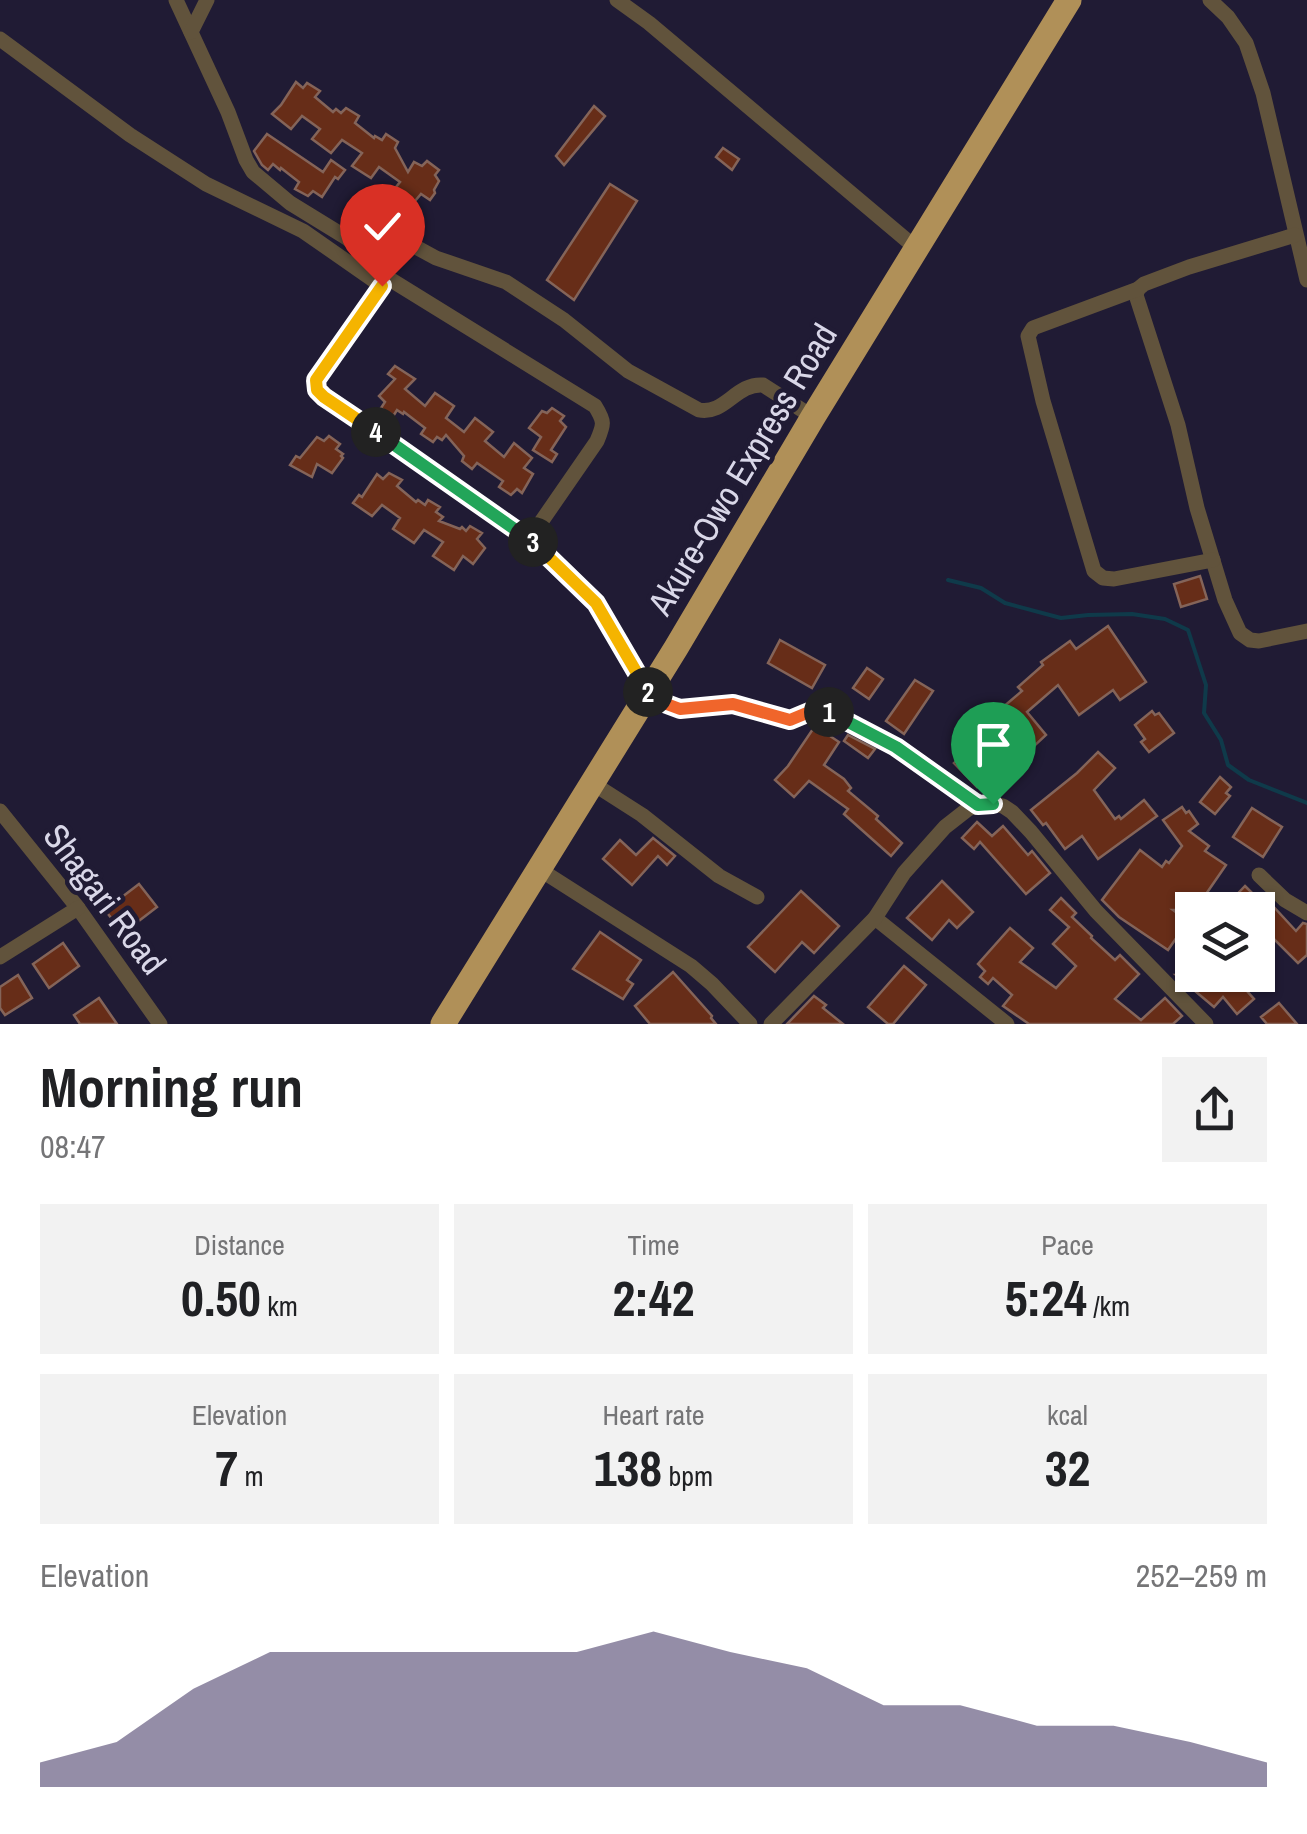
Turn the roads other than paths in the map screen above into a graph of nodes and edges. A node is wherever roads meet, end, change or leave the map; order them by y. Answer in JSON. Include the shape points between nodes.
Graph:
{"nodes":[{"id":1,"x":176,"y":0,"type":"edge"},
{"id":2,"x":207,"y":0,"type":"edge"},
{"id":3,"x":617,"y":0,"type":"edge"},
{"id":4,"x":1069,"y":0,"type":"edge"},
{"id":5,"x":1210,"y":0,"type":"edge"},
{"id":6,"x":192,"y":32,"type":"junction"},
{"id":7,"x":0,"y":39,"type":"edge"},
{"id":8,"x":1294,"y":235,"type":"junction"},
{"id":9,"x":347,"y":238,"type":"junction"},
{"id":10,"x":916,"y":248,"type":"junction"},
{"id":11,"x":1307,"y":280,"type":"edge"},
{"id":12,"x":385,"y":282,"type":"junction"},
{"id":13,"x":1138,"y":289,"type":"junction"},
{"id":14,"x":813,"y":417,"type":"junction"},
{"id":15,"x":530,"y":538,"type":"junction"},
{"id":16,"x":1214,"y":560,"type":"junction"},
{"id":17,"x":1307,"y":631,"type":"edge"},
{"id":18,"x":648,"y":692,"type":"junction"},
{"id":19,"x":592,"y":783,"type":"junction"},
{"id":20,"x":978,"y":805,"type":"junction"},
{"id":21,"x":0,"y":811,"type":"edge"},
{"id":22,"x":540,"y":869,"type":"junction"},
{"id":23,"x":1259,"y":875,"type":"dead end"},
{"id":24,"x":758,"y":897,"type":"dead end"},
{"id":25,"x":78,"y":908,"type":"junction"},
{"id":26,"x":1307,"y":913,"type":"edge"},
{"id":27,"x":875,"y":918,"type":"junction"},
{"id":28,"x":0,"y":957,"type":"edge"},
{"id":29,"x":160,"y":1024,"type":"edge"},
{"id":30,"x":443,"y":1024,"type":"edge"},
{"id":31,"x":750,"y":1024,"type":"edge"},
{"id":32,"x":771,"y":1024,"type":"edge"},
{"id":33,"x":1007,"y":1024,"type":"edge"},
{"id":34,"x":1206,"y":1024,"type":"edge"}],
"edges":[{"from":1,"to":6,"type":"street"},
{"from":2,"to":6,"type":"street"},
{"from":3,"to":10,"type":"street"},
{"from":4,"to":10,"type":"highway","name":"Akure-Owo Express Road"},
{"from":5,"to":8,"type":"street","via":[[1246,43]]},
{"from":6,"to":9,"type":"street","via":[[253,172]]},
{"from":7,"to":12,"type":"street","via":[[206,184]]},
{"from":8,"to":11,"type":"street"},
{"from":8,"to":13,"type":"street"},
{"from":9,"to":12,"type":"street"},
{"from":9,"to":14,"type":"street","via":[[392,234],[436,258],[506,282],[628,371],[698,410],[716,409],[756,384]]},
{"from":10,"to":14,"type":"highway","name":"Akure-Owo Express Road"},
{"from":12,"to":15,"type":"street","via":[[316,380],[317,390]]},
{"from":12,"to":15,"type":"street","via":[[594,406],[601,417],[597,441]]},
{"from":13,"to":16,"type":"street"},
{"from":13,"to":16,"type":"street","via":[[1029,332],[1043,401],[1098,576]]},
{"from":14,"to":18,"type":"highway","name":"Akure-Owo Express Road"},
{"from":15,"to":18,"type":"street","via":[[596,603]]},
{"from":16,"to":17,"type":"street","via":[[1240,633],[1260,641]]},
{"from":18,"to":19,"type":"highway","name":"Akure-Owo Express Road"},
{"from":18,"to":20,"type":"street","via":[[680,709],[733,704],[790,720],[822,710],[896,747]]},
{"from":19,"to":22,"type":"highway","name":"Akure-Owo Express Road"},
{"from":19,"to":24,"type":"street"},
{"from":20,"to":27,"type":"street","via":[[945,827]]},
{"from":20,"to":34,"type":"street","via":[[1012,812]]},
{"from":21,"to":25,"type":"street","name":"Shagari Road"},
{"from":22,"to":30,"type":"highway","name":"Akure-Owo Express Road"},
{"from":22,"to":31,"type":"street","via":[[690,966]]},
{"from":23,"to":26,"type":"street"},
{"from":25,"to":28,"type":"street"},
{"from":25,"to":29,"type":"street","name":"Shagari Road"},
{"from":27,"to":32,"type":"street"},
{"from":27,"to":33,"type":"street"}]}
